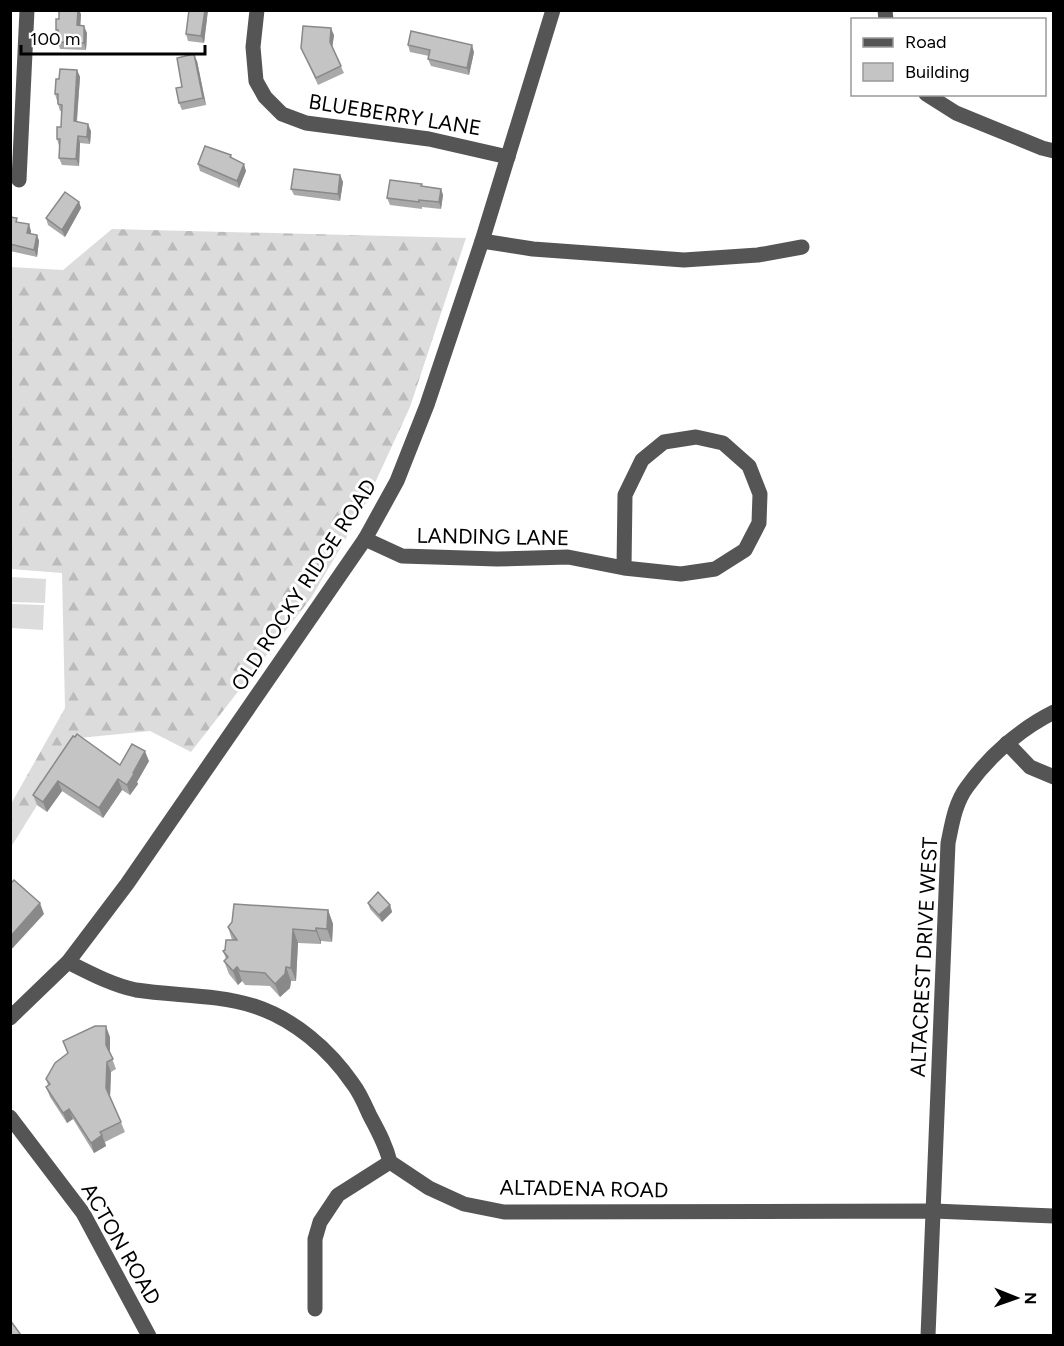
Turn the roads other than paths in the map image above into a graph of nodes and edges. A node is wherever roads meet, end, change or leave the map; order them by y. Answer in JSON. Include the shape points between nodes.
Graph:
{"nodes":[{"id":1,"x":27,"y":10,"type":"edge"},
{"id":2,"x":257,"y":10,"type":"edge"},
{"id":3,"x":553,"y":10,"type":"edge"},
{"id":4,"x":929,"y":96,"type":"edge"},
{"id":5,"x":1053,"y":151,"type":"edge"},
{"id":6,"x":508,"y":157,"type":"junction"},
{"id":7,"x":19,"y":180,"type":"dead end"},
{"id":8,"x":482,"y":241,"type":"junction"},
{"id":9,"x":802,"y":247,"type":"dead end"},
{"id":10,"x":364,"y":539,"type":"junction"},
{"id":11,"x":624,"y":568,"type":"junction"},
{"id":12,"x":1053,"y":712,"type":"edge"},
{"id":13,"x":1007,"y":743,"type":"junction"},
{"id":14,"x":1053,"y":777,"type":"edge"},
{"id":15,"x":68,"y":962,"type":"junction"},
{"id":16,"x":10,"y":1018,"type":"edge"},
{"id":17,"x":10,"y":1117,"type":"edge"},
{"id":18,"x":390,"y":1162,"type":"junction"},
{"id":19,"x":934,"y":1211,"type":"junction"},
{"id":20,"x":1053,"y":1216,"type":"edge"},
{"id":21,"x":315,"y":1309,"type":"dead end"},
{"id":22,"x":149,"y":1335,"type":"edge"},
{"id":23,"x":928,"y":1335,"type":"edge"}],
"edges":[{"from":1,"to":7,"type":"street"},
{"from":2,"to":6,"type":"street","name":"BLUEBERRY LANE","via":[[253,47],[256,81],[282,114],[306,123],[429,139]]},
{"from":3,"to":6,"type":"street","name":"OLD ROCKY RIDGE ROAD"},
{"from":4,"to":5,"type":"street","via":[[956,114]]},
{"from":6,"to":8,"type":"street","name":"OLD ROCKY RIDGE ROAD"},
{"from":8,"to":9,"type":"street","via":[[533,249],[684,260],[758,255]]},
{"from":8,"to":10,"type":"street","name":"OLD ROCKY RIDGE ROAD","via":[[407,456]]},
{"from":10,"to":11,"type":"street","name":"LANDING LANE","via":[[402,556],[568,557]]},
{"from":10,"to":15,"type":"street","name":"OLD ROCKY RIDGE ROAD","via":[[147,857]]},
{"from":11,"to":11,"type":"street","name":"LANDING LANE","via":[[625,495],[642,460],[664,442],[696,437],[723,443],[749,466],[760,494],[759,523],[745,550],[715,569],[681,574]]},
{"from":12,"to":13,"type":"street","name":"ALTACREST DRIVE WEST"},
{"from":13,"to":14,"type":"street","via":[[1030,767]]},
{"from":13,"to":19,"type":"street","name":"ALTACREST DRIVE WEST","via":[[966,788],[954,813],[948,843]]},
{"from":15,"to":16,"type":"street","name":"OLD ROCKY RIDGE ROAD"},
{"from":15,"to":18,"type":"street","via":[[134,989],[254,1006],[301,1030],[354,1085],[386,1145]]},
{"from":17,"to":22,"type":"street","name":"ACTON ROAD","via":[[84,1213]]},
{"from":18,"to":19,"type":"street","name":"ALTADENA ROAD","via":[[429,1188],[464,1204],[504,1212]]},
{"from":18,"to":21,"type":"street","via":[[338,1195],[320,1222],[315,1239]]},
{"from":19,"to":20,"type":"street","name":"ALTADENA ROAD"},
{"from":19,"to":23,"type":"street","name":"ALTACREST DRIVE WEST"}]}
